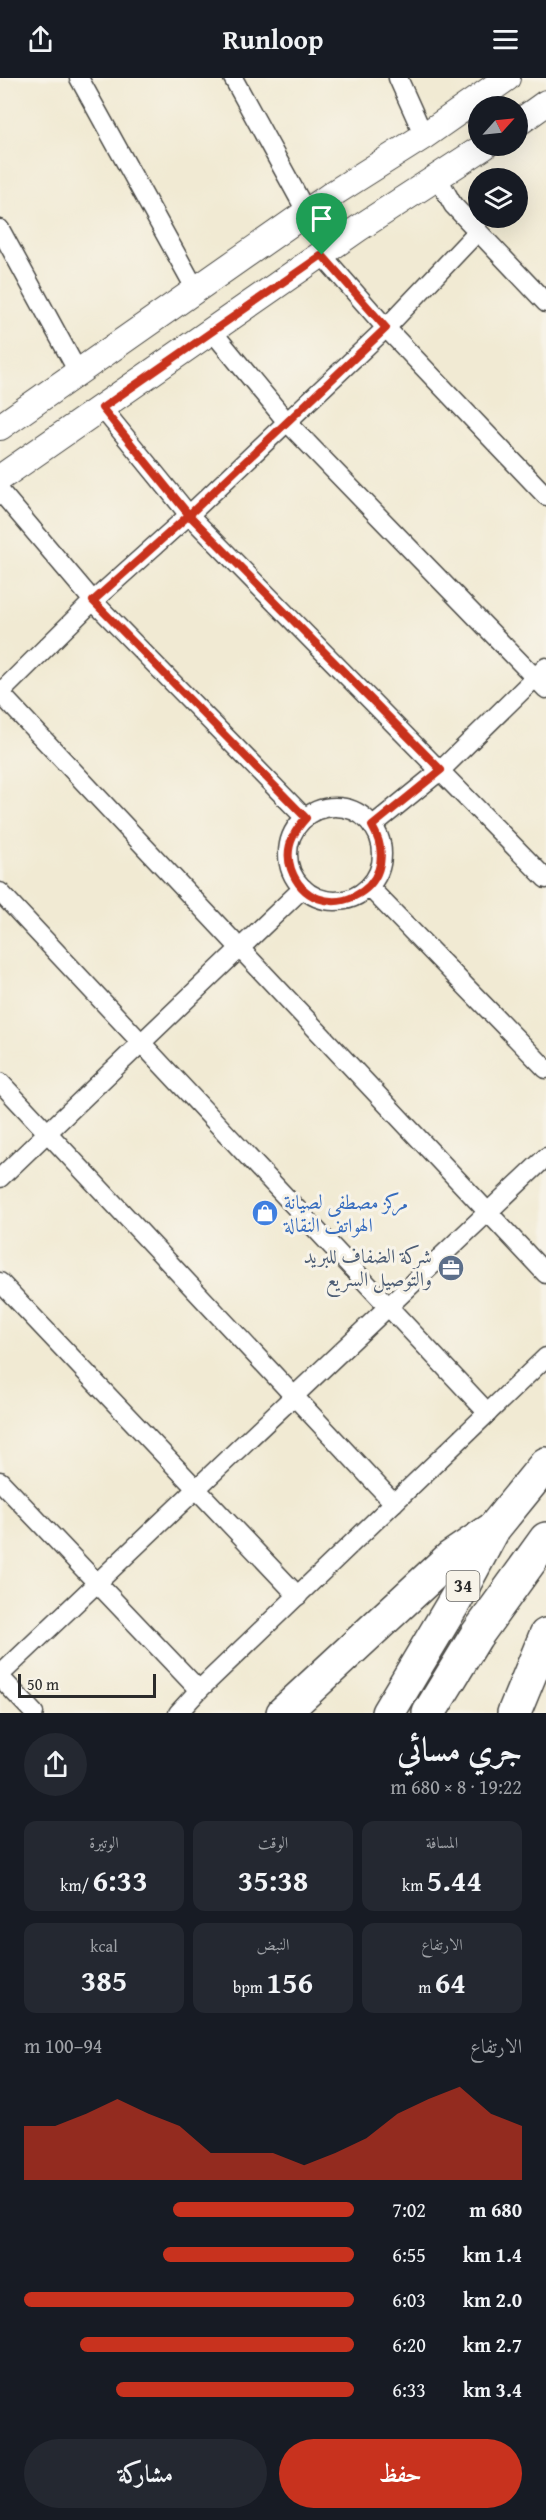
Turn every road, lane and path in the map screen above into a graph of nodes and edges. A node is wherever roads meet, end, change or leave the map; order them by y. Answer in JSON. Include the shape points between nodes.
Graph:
{"nodes":[{"id":1,"x":80,"y":78,"type":"edge"},
{"id":2,"x":233,"y":78,"type":"edge"},
{"id":3,"x":398,"y":78,"type":"edge"},
{"id":4,"x":507,"y":78,"type":"edge"},
{"id":5,"x":546,"y":103,"type":"edge"},
{"id":6,"x":528,"y":116,"type":"edge"},
{"id":7,"x":424,"y":136,"type":"junction"},
{"id":8,"x":470,"y":156,"type":"edge"},
{"id":9,"x":438,"y":178,"type":"junction"},
{"id":10,"x":307,"y":213,"type":"junction"},
{"id":11,"x":0,"y":229,"type":"edge"},
{"id":12,"x":478,"y":231,"type":"junction"},
{"id":13,"x":322,"y":255,"type":"junction"},
{"id":14,"x":196,"y":290,"type":"junction"},
{"id":15,"x":546,"y":303,"type":"edge"},
{"id":16,"x":386,"y":328,"type":"junction"},
{"id":17,"x":212,"y":331,"type":"junction"},
{"id":18,"x":78,"y":372,"type":"junction"},
{"id":19,"x":102,"y":408,"type":"junction"},
{"id":20,"x":287,"y":422,"type":"junction"},
{"id":21,"x":0,"y":427,"type":"edge"},
{"id":22,"x":0,"y":478,"type":"edge"},
{"id":23,"x":0,"y":491,"type":"edge"},
{"id":24,"x":546,"y":496,"type":"edge"},
{"id":25,"x":189,"y":515,"type":"junction"},
{"id":26,"x":93,"y":601,"type":"junction"},
{"id":27,"x":542,"y":678,"type":"edge"},
{"id":28,"x":0,"y":693,"type":"edge"},
{"id":29,"x":441,"y":770,"type":"junction"},
{"id":30,"x":306,"y":818,"type":"junction"},
{"id":31,"x":372,"y":826,"type":"junction"},
{"id":32,"x":546,"y":879,"type":"edge"},
{"id":33,"x":369,"y":887,"type":"junction"},
{"id":34,"x":303,"y":888,"type":"junction"},
{"id":35,"x":0,"y":892,"type":"edge"},
{"id":36,"x":240,"y":948,"type":"junction"},
{"id":37,"x":141,"y":1043,"type":"junction"},
{"id":38,"x":546,"y":1069,"type":"edge"},
{"id":39,"x":0,"y":1082,"type":"edge"},
{"id":40,"x":47,"y":1133,"type":"junction"},
{"id":41,"x":546,"y":1157,"type":"edge"},
{"id":42,"x":0,"y":1178,"type":"edge"},
{"id":43,"x":489,"y":1213,"type":"junction"},
{"id":44,"x":546,"y":1274,"type":"edge"},
{"id":45,"x":0,"y":1282,"type":"edge"},
{"id":46,"x":388,"y":1307,"type":"junction"},
{"id":47,"x":546,"y":1357,"type":"edge"},
{"id":48,"x":294,"y":1396,"type":"junction"},
{"id":49,"x":488,"y":1413,"type":"junction"},
{"id":50,"x":546,"y":1464,"type":"edge"},
{"id":51,"x":0,"y":1481,"type":"edge"},
{"id":52,"x":197,"y":1489,"type":"junction"},
{"id":53,"x":394,"y":1503,"type":"junction"},
{"id":54,"x":494,"y":1528,"type":"junction"},
{"id":55,"x":546,"y":1539,"type":"edge"},
{"id":56,"x":97,"y":1583,"type":"junction"},
{"id":57,"x":298,"y":1596,"type":"junction"},
{"id":58,"x":546,"y":1635,"type":"edge"},
{"id":59,"x":0,"y":1676,"type":"edge"},
{"id":60,"x":199,"y":1690,"type":"junction"},
{"id":61,"x":34,"y":1713,"type":"edge"},
{"id":62,"x":178,"y":1713,"type":"edge"},
{"id":63,"x":283,"y":1713,"type":"edge"},
{"id":64,"x":388,"y":1713,"type":"edge"},
{"id":65,"x":429,"y":1713,"type":"edge"},
{"id":66,"x":514,"y":1713,"type":"edge"}],
"edges":[{"from":1,"to":14,"type":"street"},
{"from":2,"to":10,"type":"street"},
{"from":3,"to":7,"type":"street"},
{"from":4,"to":7,"type":"street"},
{"from":5,"to":6,"type":"street"},
{"from":7,"to":10,"type":"street"},
{"from":8,"to":9,"type":"street"},
{"from":9,"to":12,"type":"street","via":[[453,205]]},
{"from":9,"to":13,"type":"street"},
{"from":10,"to":14,"type":"street"},
{"from":11,"to":18,"type":"street"},
{"from":12,"to":15,"type":"street"},
{"from":12,"to":16,"type":"street"},
{"from":13,"to":16,"type":"street"},
{"from":13,"to":17,"type":"street"},
{"from":14,"to":18,"type":"street"},
{"from":16,"to":20,"type":"street"},
{"from":16,"to":24,"type":"street"},
{"from":17,"to":19,"type":"street"},
{"from":17,"to":20,"type":"street"},
{"from":18,"to":21,"type":"street"},
{"from":19,"to":22,"type":"street"},
{"from":19,"to":25,"type":"street"},
{"from":20,"to":25,"type":"street"},
{"from":20,"to":27,"type":"street"},
{"from":23,"to":26,"type":"street"},
{"from":25,"to":26,"type":"street"},
{"from":25,"to":29,"type":"street"},
{"from":26,"to":28,"type":"street"},
{"from":26,"to":30,"type":"street"},
{"from":27,"to":29,"type":"street"},
{"from":28,"to":36,"type":"street"},
{"from":29,"to":31,"type":"street"},
{"from":29,"to":32,"type":"street"},
{"from":30,"to":31,"type":"street","via":[[333,807],[348,809]]},
{"from":30,"to":34,"type":"street","via":[[291,839],[289,852],[292,872]]},
{"from":31,"to":33,"type":"street","via":[[379,837],[381,864]]},
{"from":33,"to":34,"type":"street","via":[[354,897],[336,901],[312,896]]},
{"from":33,"to":38,"type":"street"},
{"from":34,"to":36,"type":"street"},
{"from":35,"to":37,"type":"street"},
{"from":36,"to":37,"type":"street"},
{"from":36,"to":43,"type":"street"},
{"from":37,"to":40,"type":"street"},
{"from":37,"to":46,"type":"street"},
{"from":39,"to":40,"type":"street"},
{"from":40,"to":42,"type":"street"},
{"from":40,"to":48,"type":"street"},
{"from":41,"to":43,"type":"street"},
{"from":43,"to":44,"type":"street"},
{"from":43,"to":46,"type":"street"},
{"from":45,"to":52,"type":"street"},
{"from":46,"to":48,"type":"street"},
{"from":46,"to":49,"type":"street"},
{"from":47,"to":49,"type":"street"},
{"from":48,"to":52,"type":"street"},
{"from":48,"to":53,"type":"street"},
{"from":49,"to":53,"type":"street"},
{"from":50,"to":54,"type":"highway","number":"34"},
{"from":51,"to":56,"type":"street"},
{"from":52,"to":56,"type":"street"},
{"from":52,"to":57,"type":"street"},
{"from":53,"to":57,"type":"street"},
{"from":54,"to":63,"type":"highway","via":[[450,1558]]},
{"from":54,"to":64,"type":"highway","number":"34"},
{"from":55,"to":65,"type":"highway","number":"34","via":[[476,1636]]},
{"from":56,"to":59,"type":"street"},
{"from":56,"to":60,"type":"street"},
{"from":57,"to":60,"type":"street"},
{"from":58,"to":66,"type":"highway"},
{"from":59,"to":61,"type":"street"},
{"from":60,"to":62,"type":"street"}]}
